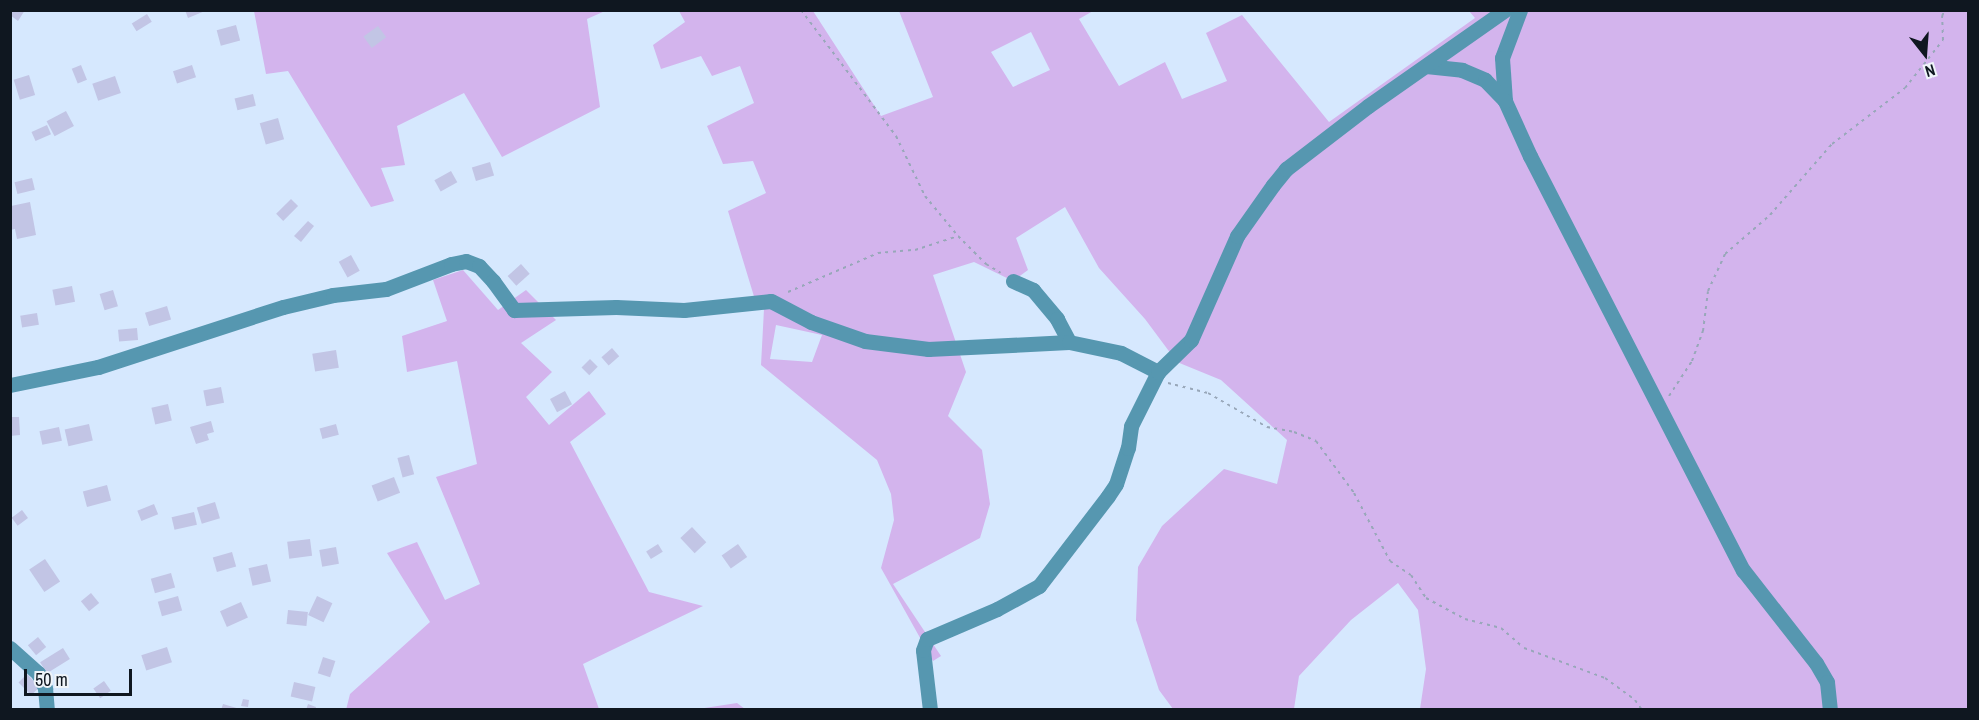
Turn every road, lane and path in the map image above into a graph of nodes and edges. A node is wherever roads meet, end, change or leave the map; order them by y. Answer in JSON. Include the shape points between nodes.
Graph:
{"nodes":[{"id":1,"x":801,"y":10,"type":"edge"},
{"id":2,"x":1505,"y":10,"type":"edge"},
{"id":3,"x":1520,"y":10,"type":"edge"},
{"id":4,"x":1945,"y":10,"type":"edge"},
{"id":5,"x":1426,"y":66,"type":"junction"},
{"id":6,"x":1505,"y":101,"type":"junction"},
{"id":7,"x":958,"y":236,"type":"junction"},
{"id":8,"x":1013,"y":281,"type":"joint"},
{"id":9,"x":771,"y":301,"type":"junction"},
{"id":10,"x":1069,"y":342,"type":"junction"},
{"id":11,"x":1156,"y":376,"type":"junction"},
{"id":12,"x":10,"y":386,"type":"edge"},
{"id":13,"x":1659,"y":409,"type":"junction"},
{"id":14,"x":10,"y":648,"type":"edge"},
{"id":15,"x":47,"y":710,"type":"edge"},
{"id":16,"x":930,"y":710,"type":"edge"},
{"id":17,"x":1642,"y":710,"type":"edge"},
{"id":18,"x":1830,"y":710,"type":"edge"}],
"edges":[{"from":1,"to":7,"type":"path","via":[[896,136],[925,196]]},
{"from":2,"to":5,"type":"street"},
{"from":3,"to":6,"type":"street","via":[[1502,58]]},
{"from":4,"to":13,"type":"path","via":[[1943,39],[1905,88],[1832,144],[1770,215],[1725,254],[1708,291],[1703,331],[1692,362]]},
{"from":5,"to":6,"type":"street","via":[[1462,70],[1485,80]]},
{"from":5,"to":11,"type":"street","via":[[1286,169],[1237,236],[1191,340]]},
{"from":6,"to":13,"type":"street"},
{"from":7,"to":8,"type":"path","via":[[986,264]]},
{"from":7,"to":9,"type":"path","via":[[915,250],[878,253]]},
{"from":8,"to":10,"type":"street","via":[[1033,290],[1057,319]]},
{"from":9,"to":10,"type":"street","via":[[811,322],[865,341],[928,349]]},
{"from":9,"to":12,"type":"street","via":[[684,310],[514,310],[479,266],[466,261],[386,289],[333,295],[283,307],[108,363]]},
{"from":10,"to":11,"type":"street","via":[[1121,353]]},
{"from":11,"to":16,"type":"street","via":[[1131,426],[1116,484],[1039,586],[927,639],[923,650]]},
{"from":11,"to":17,"type":"path","via":[[1208,393],[1267,427],[1316,441],[1354,493],[1390,561],[1411,575],[1426,598],[1465,619],[1501,628],[1524,648],[1605,678]]},
{"from":13,"to":18,"type":"street","via":[[1743,570],[1827,682]]},
{"from":14,"to":15,"type":"street","via":[[38,673],[45,688]]}]}
